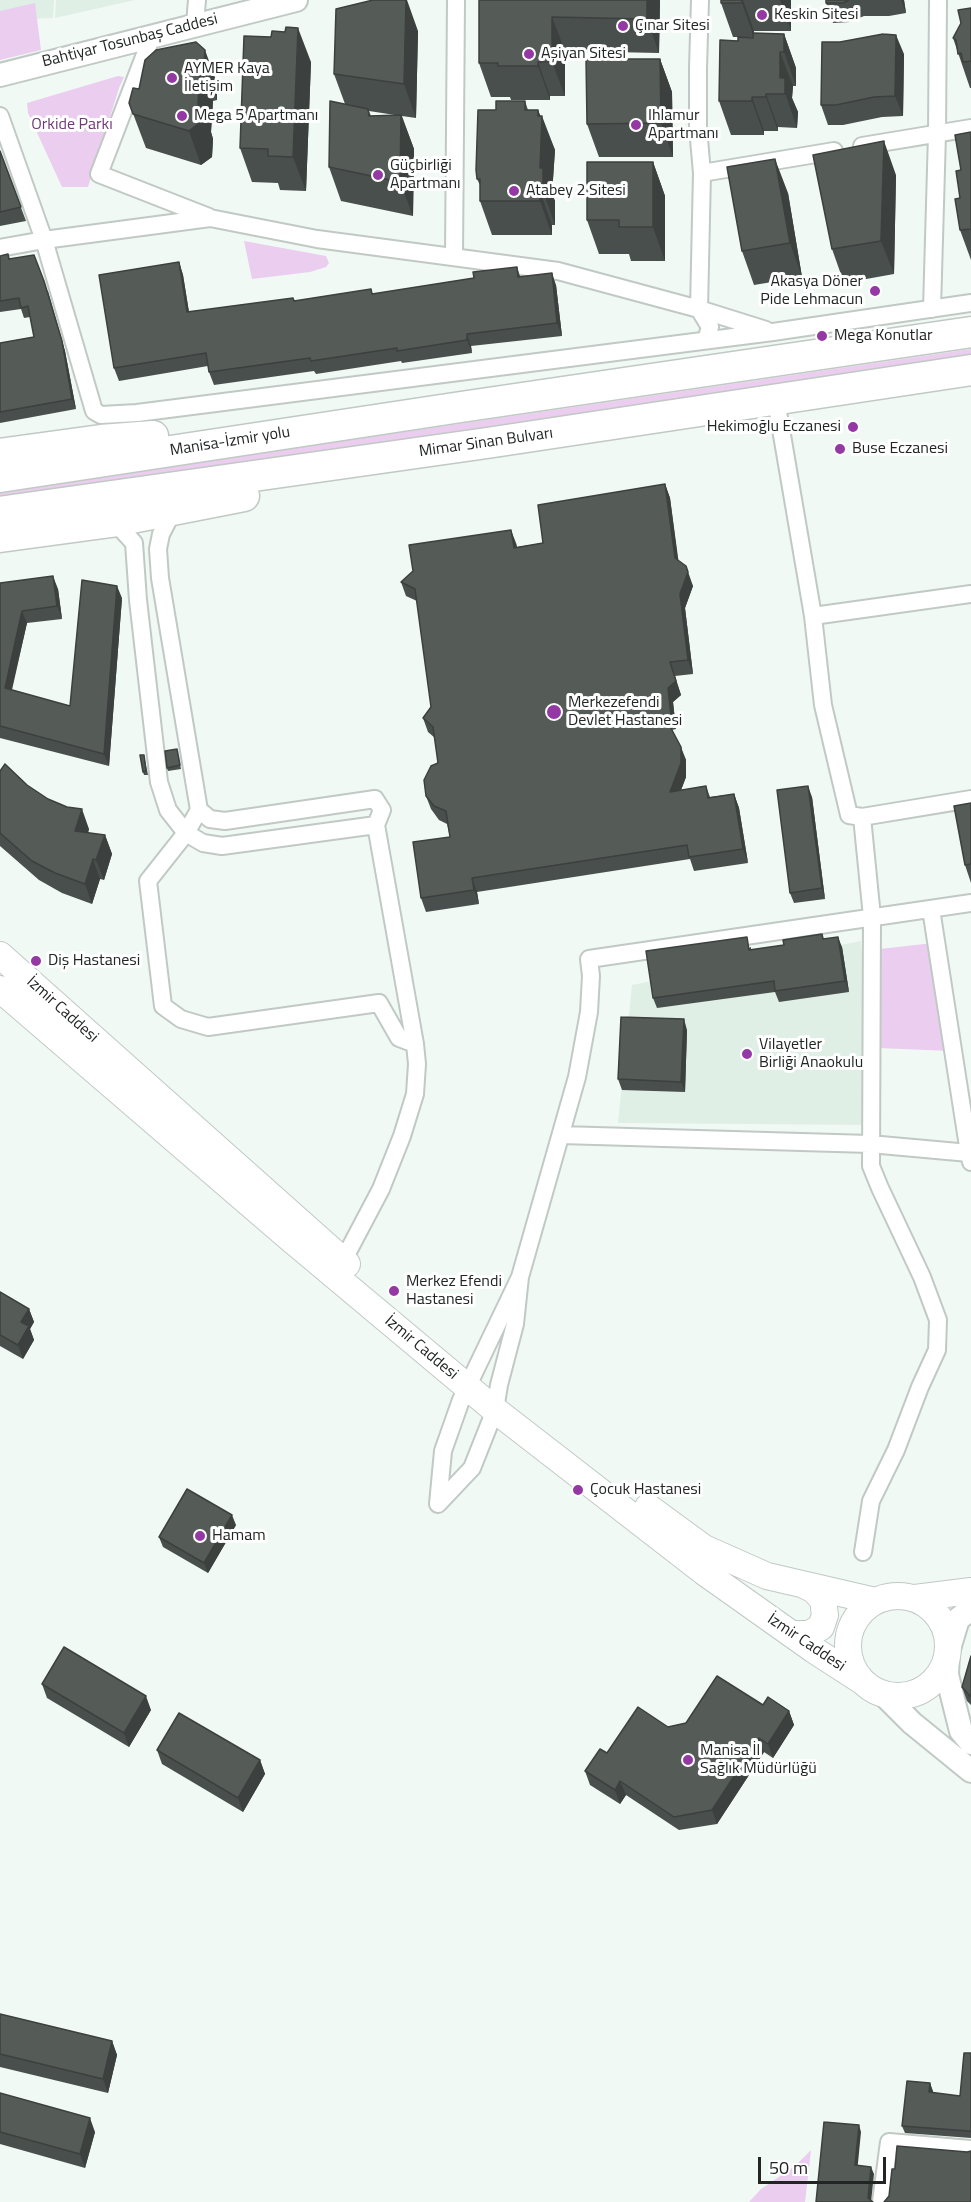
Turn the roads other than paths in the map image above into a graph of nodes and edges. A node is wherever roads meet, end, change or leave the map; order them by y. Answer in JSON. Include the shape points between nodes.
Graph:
{"nodes":[{"id":1,"x":196,"y":0,"type":"edge"},
{"id":2,"x":296,"y":0,"type":"edge"},
{"id":3,"x":456,"y":0,"type":"edge"},
{"id":4,"x":700,"y":0,"type":"edge"},
{"id":5,"x":938,"y":0,"type":"edge"},
{"id":6,"x":195,"y":24,"type":"junction"},
{"id":7,"x":152,"y":36,"type":"junction"},
{"id":8,"x":0,"y":75,"type":"edge"},
{"id":9,"x":0,"y":116,"type":"edge"},
{"id":10,"x":971,"y":128,"type":"edge"},
{"id":11,"x":937,"y":134,"type":"junction"},
{"id":12,"x":702,"y":173,"type":"junction"},
{"id":13,"x":210,"y":218,"type":"junction"},
{"id":14,"x":44,"y":240,"type":"junction"},
{"id":15,"x":0,"y":248,"type":"edge"},
{"id":16,"x":454,"y":256,"type":"junction"},
{"id":17,"x":971,"y":303,"type":"edge"},
{"id":18,"x":699,"y":309,"type":"junction"},
{"id":19,"x":932,"y":309,"type":"junction"},
{"id":20,"x":773,"y":332,"type":"junction"},
{"id":21,"x":971,"y":332,"type":"edge"},
{"id":22,"x":706,"y":340,"type":"junction"},
{"id":23,"x":971,"y":370,"type":"edge"},
{"id":24,"x":776,"y":400,"type":"junction"},
{"id":25,"x":460,"y":407,"type":"junction"},
{"id":26,"x":487,"y":443,"type":"junction"},
{"id":27,"x":0,"y":454,"type":"edge"},
{"id":28,"x":0,"y":477,"type":"edge"},
{"id":29,"x":174,"y":511,"type":"junction"},
{"id":30,"x":0,"y":512,"type":"edge"},
{"id":31,"x":111,"y":522,"type":"junction"},
{"id":32,"x":0,"y":537,"type":"edge"},
{"id":33,"x":971,"y":594,"type":"edge"},
{"id":34,"x":813,"y":616,"type":"junction"},
{"id":35,"x":971,"y":799,"type":"edge"},
{"id":36,"x":199,"y":810,"type":"junction"},
{"id":37,"x":862,"y":817,"type":"junction"},
{"id":38,"x":376,"y":825,"type":"junction"},
{"id":39,"x":186,"y":833,"type":"junction"},
{"id":40,"x":971,"y":903,"type":"edge"},
{"id":41,"x":931,"y":909,"type":"junction"},
{"id":42,"x":872,"y":917,"type":"junction"},
{"id":43,"x":0,"y":955,"type":"edge"},
{"id":44,"x":0,"y":989,"type":"edge"},
{"id":45,"x":415,"y":1044,"type":"junction"},
{"id":46,"x":561,"y":1135,"type":"junction"},
{"id":47,"x":870,"y":1144,"type":"junction"},
{"id":48,"x":970,"y":1156,"type":"edge"},
{"id":49,"x":338,"y":1267,"type":"junction"},
{"id":50,"x":520,"y":1278,"type":"junction"},
{"id":51,"x":470,"y":1381,"type":"junction"},
{"id":52,"x":497,"y":1403,"type":"junction"},
{"id":53,"x":863,"y":1552,"type":"dead end"},
{"id":54,"x":802,"y":1584,"type":"junction"},
{"id":55,"x":971,"y":1591,"type":"edge"},
{"id":56,"x":915,"y":1598,"type":"junction"},
{"id":57,"x":875,"y":1601,"type":"junction"},
{"id":58,"x":971,"y":1609,"type":"edge"},
{"id":59,"x":792,"y":1634,"type":"junction"},
{"id":60,"x":948,"y":1652,"type":"junction"},
{"id":61,"x":872,"y":1687,"type":"junction"},
{"id":62,"x":971,"y":1743,"type":"edge"},
{"id":63,"x":971,"y":1771,"type":"edge"},
{"id":64,"x":971,"y":2149,"type":"edge"},
{"id":65,"x":881,"y":2202,"type":"edge"}],
"edges":[{"from":1,"to":6,"type":"street"},
{"from":2,"to":6,"type":"street","name":"Bahtiyar Tosunbaş Caddesi"},
{"from":3,"to":16,"type":"street"},
{"from":4,"to":12,"type":"street","via":[[698,128]]},
{"from":5,"to":11,"type":"street"},
{"from":6,"to":7,"type":"street","name":"Bahtiyar Tosunbaş Caddesi"},
{"from":7,"to":8,"type":"street","name":"Bahtiyar Tosunbaş Caddesi"},
{"from":7,"to":13,"type":"street","via":[[99,174]]},
{"from":9,"to":14,"type":"street"},
{"from":10,"to":11,"type":"street"},
{"from":11,"to":12,"type":"street"},
{"from":11,"to":19,"type":"street"},
{"from":12,"to":18,"type":"street"},
{"from":13,"to":14,"type":"street"},
{"from":13,"to":16,"type":"street","via":[[317,239]]},
{"from":14,"to":15,"type":"street"},
{"from":14,"to":22,"type":"street","via":[[94,411],[101,415]]},
{"from":16,"to":18,"type":"street","via":[[558,271]]},
{"from":17,"to":19,"type":"street"},
{"from":18,"to":20,"type":"street"},
{"from":18,"to":22,"type":"street","via":[[710,327]]},
{"from":19,"to":20,"type":"street"},
{"from":20,"to":22,"type":"street"},
{"from":21,"to":25,"type":"highway"},
{"from":23,"to":24,"type":"highway","name":"Mimar Sinan Bulvarı"},
{"from":24,"to":26,"type":"highway","name":"Mimar Sinan Bulvarı"},
{"from":24,"to":34,"type":"street"},
{"from":25,"to":27,"type":"highway","via":[[101,440]]},
{"from":25,"to":28,"type":"highway","name":"Manisa-İzmir yolu"},
{"from":26,"to":29,"type":"highway"},
{"from":26,"to":30,"type":"highway","name":"Mimar Sinan Bulvarı"},
{"from":29,"to":31,"type":"highway"},
{"from":29,"to":36,"type":"street","via":[[161,534],[160,578]]},
{"from":31,"to":32,"type":"highway"},
{"from":31,"to":39,"type":"street","via":[[134,543],[159,782],[168,810]]},
{"from":33,"to":34,"type":"street"},
{"from":34,"to":37,"type":"street","via":[[823,705],[849,815]]},
{"from":35,"to":37,"type":"street"},
{"from":36,"to":38,"type":"street","via":[[210,819],[225,821],[375,799],[382,810]]},
{"from":36,"to":39,"type":"street"},
{"from":37,"to":42,"type":"street"},
{"from":38,"to":39,"type":"street","via":[[222,846],[203,843]]},
{"from":38,"to":45,"type":"street"},
{"from":39,"to":45,"type":"street","via":[[148,881],[163,1006],[181,1019],[208,1027],[380,1003],[399,1038]]},
{"from":40,"to":41,"type":"street"},
{"from":41,"to":42,"type":"street"},
{"from":41,"to":48,"type":"street"},
{"from":42,"to":46,"type":"street","via":[[589,959],[589,1012]]},
{"from":42,"to":47,"type":"street"},
{"from":43,"to":49,"type":"main road","name":"İzmir Caddesi"},
{"from":44,"to":49,"type":"main road","name":"İzmir Caddesi"},
{"from":45,"to":49,"type":"street","via":[[415,1094],[405,1125],[381,1189]]},
{"from":46,"to":47,"type":"street"},
{"from":46,"to":50,"type":"street"},
{"from":47,"to":48,"type":"street"},
{"from":47,"to":53,"type":"street","via":[[875,1177],[938,1320],[937,1350],[871,1501]]},
{"from":49,"to":51,"type":"main road","name":"İzmir Caddesi"},
{"from":50,"to":51,"type":"street"},
{"from":50,"to":52,"type":"street","via":[[515,1324]]},
{"from":51,"to":52,"type":"main road","name":"İzmir Caddesi"},
{"from":51,"to":52,"type":"street","via":[[443,1451],[438,1504],[472,1468]]},
{"from":52,"to":54,"type":"main road","name":"İzmir Caddesi","via":[[704,1548],[767,1576]]},
{"from":52,"to":59,"type":"main road","name":"İzmir Caddesi","via":[[704,1572]]},
{"from":54,"to":57,"type":"main road","name":"İzmir Caddesi"},
{"from":54,"to":59,"type":"main road","via":[[823,1600],[825,1615],[821,1627],[809,1634]]},
{"from":55,"to":56,"type":"main road"},
{"from":56,"to":57,"type":"main road","via":[[895,1596]]},
{"from":56,"to":60,"type":"main road","via":[[939,1616],[946,1630]]},
{"from":57,"to":61,"type":"main road","via":[[858,1616],[848,1637],[853,1668]]},
{"from":58,"to":60,"type":"street","via":[[958,1619]]},
{"from":59,"to":61,"type":"main road","name":"İzmir Caddesi"},
{"from":60,"to":61,"type":"main road","via":[[939,1675],[914,1693],[899,1696]]},
{"from":60,"to":62,"type":"street","via":[[947,1675],[958,1720]]},
{"from":61,"to":63,"type":"street","name":"İzmir Caddesi"},
{"from":64,"to":65,"type":"street","via":[[889,2142]]}]}
